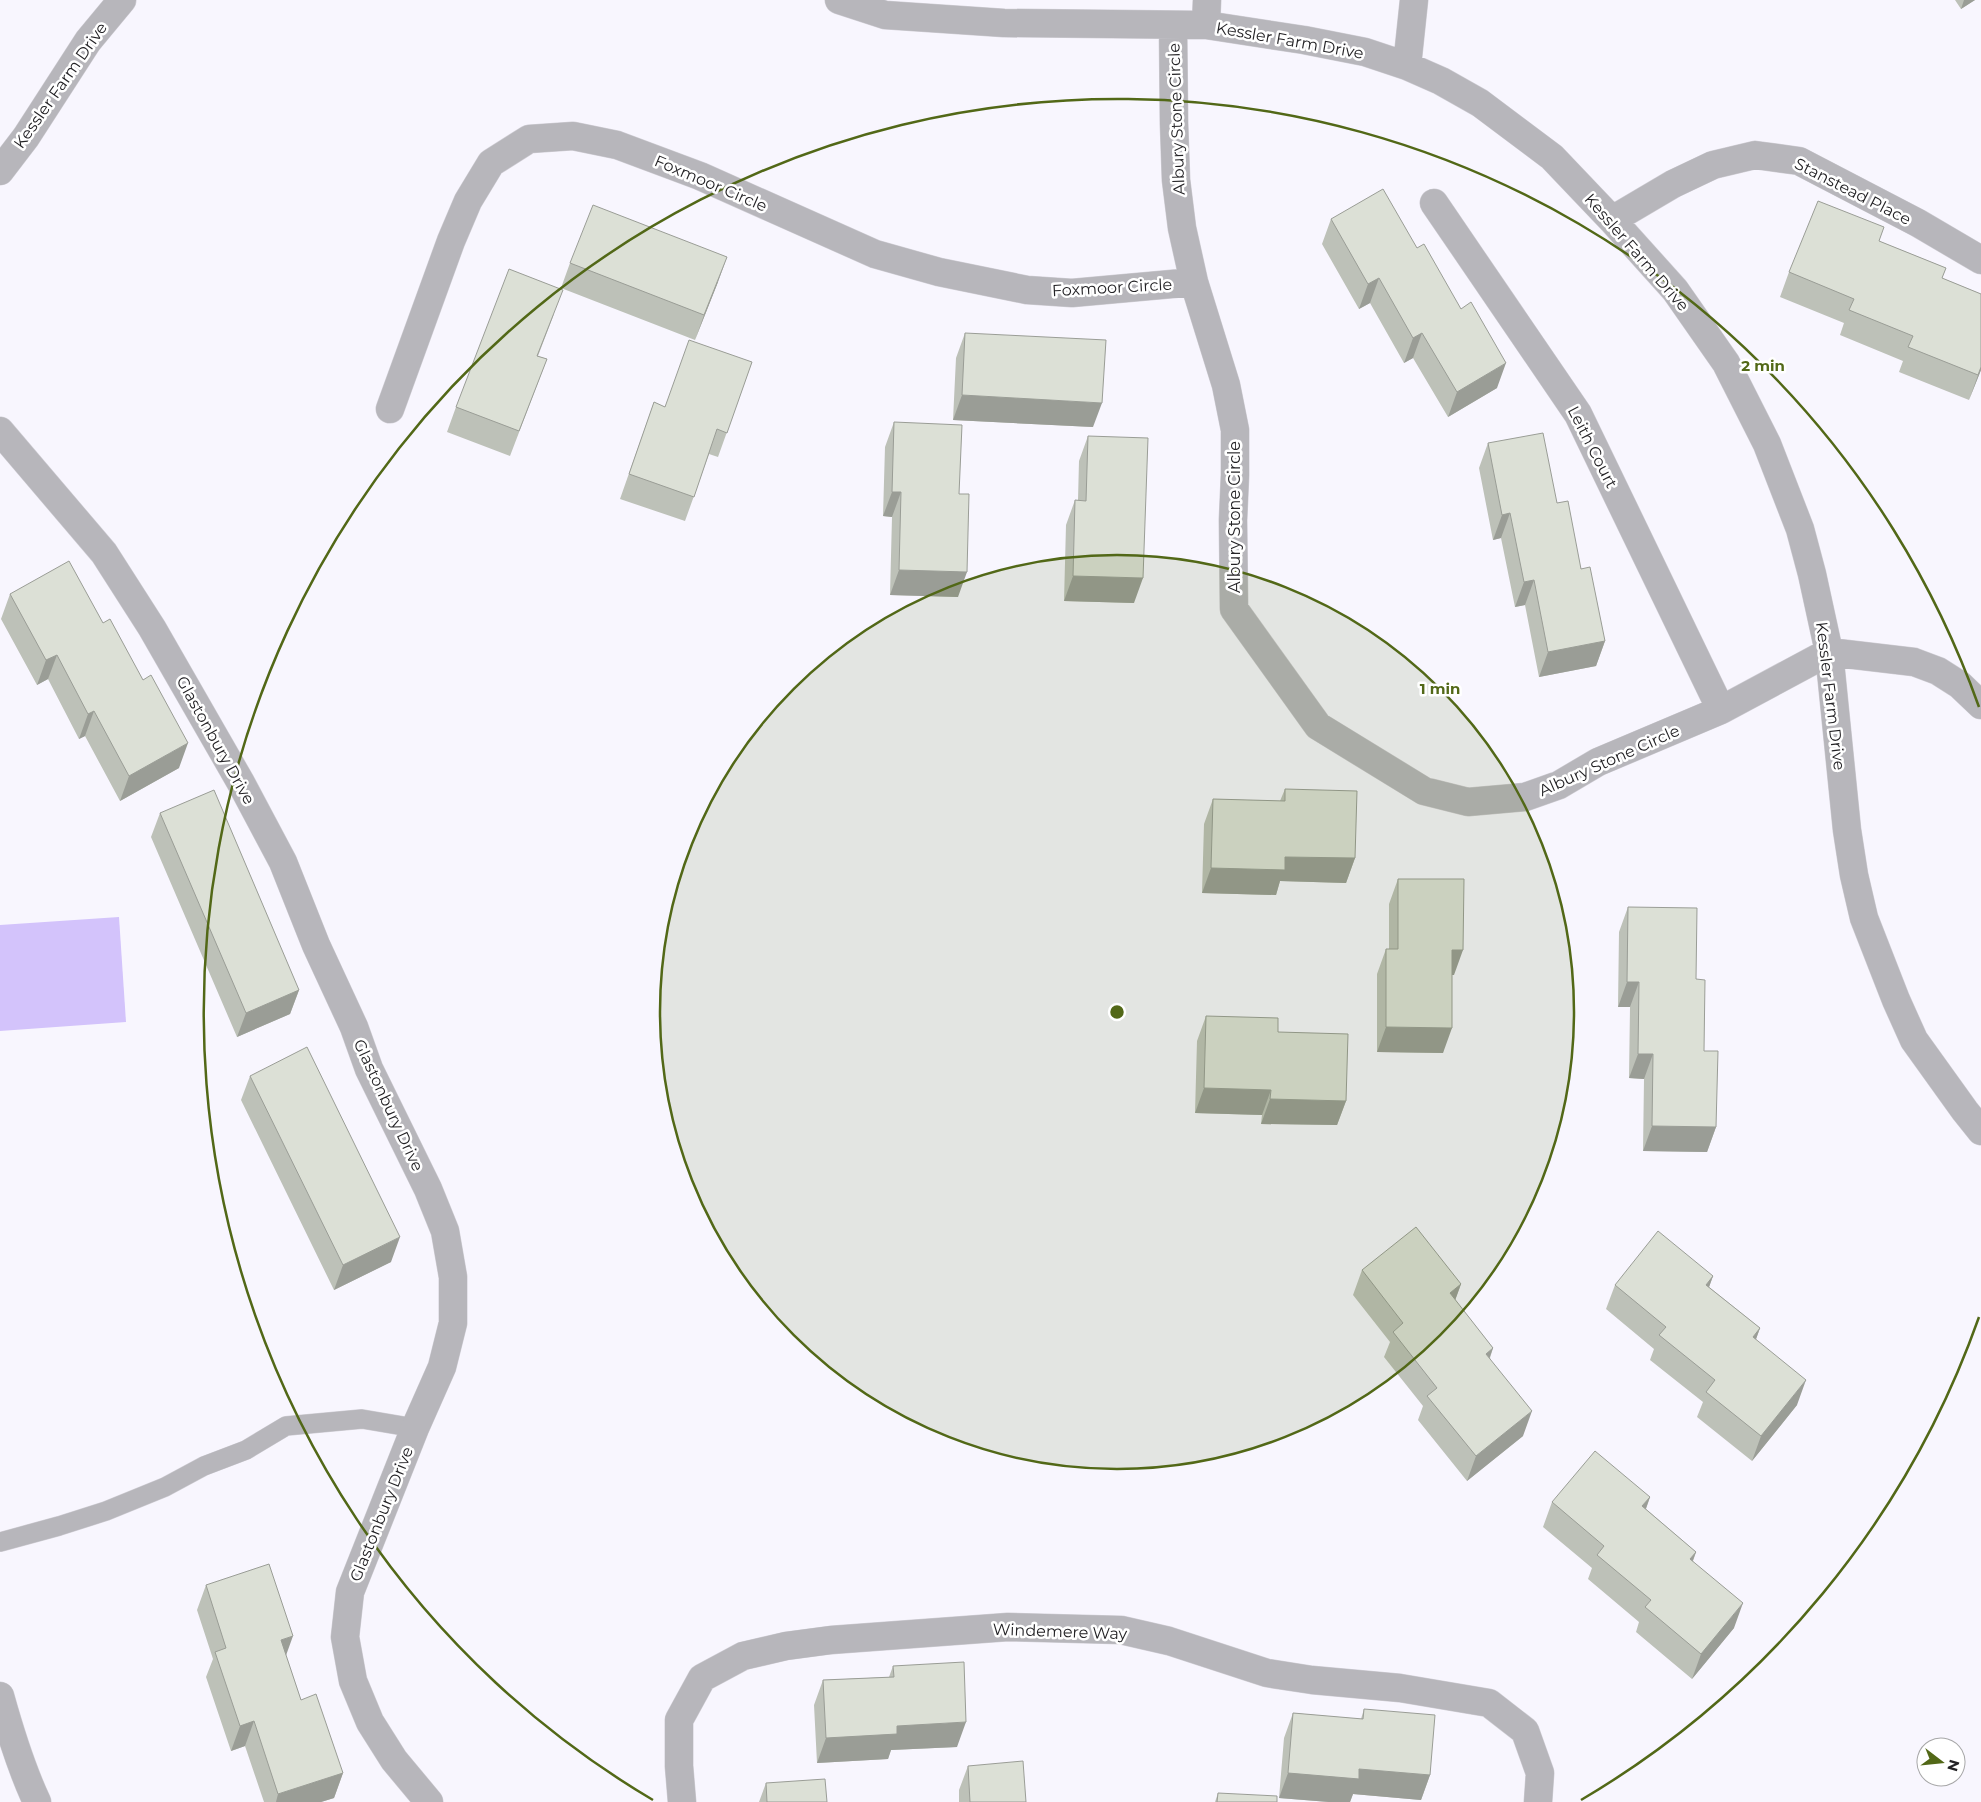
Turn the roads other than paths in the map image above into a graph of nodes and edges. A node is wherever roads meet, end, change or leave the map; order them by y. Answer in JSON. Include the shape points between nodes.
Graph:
{"nodes":[{"id":1,"x":122,"y":0,"type":"edge"},
{"id":2,"x":839,"y":0,"type":"edge"},
{"id":3,"x":1414,"y":0,"type":"edge"},
{"id":4,"x":1206,"y":12,"type":"edge"},
{"id":5,"x":1173,"y":24,"type":"junction"},
{"id":6,"x":1407,"y":66,"type":"junction"},
{"id":7,"x":0,"y":171,"type":"edge"},
{"id":8,"x":1434,"y":203,"type":"dead end"},
{"id":9,"x":1612,"y":220,"type":"junction"},
{"id":10,"x":1981,"y":260,"type":"edge"},
{"id":11,"x":1194,"y":282,"type":"junction"},
{"id":12,"x":390,"y":409,"type":"dead end"},
{"id":13,"x":0,"y":431,"type":"edge"},
{"id":14,"x":1829,"y":652,"type":"junction"},
{"id":15,"x":1981,"y":705,"type":"edge"},
{"id":16,"x":1721,"y":710,"type":"junction"},
{"id":17,"x":1981,"y":1130,"type":"edge"},
{"id":18,"x":415,"y":1428,"type":"junction"},
{"id":19,"x":0,"y":1542,"type":"edge"},
{"id":20,"x":0,"y":1696,"type":"edge"},
{"id":21,"x":37,"y":1802,"type":"edge"},
{"id":22,"x":429,"y":1802,"type":"edge"},
{"id":23,"x":682,"y":1802,"type":"edge"},
{"id":24,"x":1538,"y":1802,"type":"edge"}],
"edges":[{"from":1,"to":7,"type":"street","name":"Kessler Farm Drive","via":[[88,42]]},
{"from":2,"to":5,"type":"street","name":"Kessler Farm Drive","via":[[895,16],[1004,23]]},
{"from":3,"to":6,"type":"street"},
{"from":4,"to":5,"type":"street","name":"Kessler Farm Drive"},
{"from":4,"to":6,"type":"street","name":"Kessler Farm Drive"},
{"from":5,"to":11,"type":"street","name":"Albury Stone Circle","via":[[1176,180]]},
{"from":6,"to":9,"type":"street","name":"Kessler Farm Drive","via":[[1480,103],[1552,157]]},
{"from":8,"to":16,"type":"street","name":"Leith Court","via":[[1578,414]]},
{"from":9,"to":10,"type":"street","name":"Stanstead Place","via":[[1713,165],[1755,155],[1799,161]]},
{"from":9,"to":14,"type":"street","name":"Kessler Farm Drive","via":[[1675,290],[1726,364],[1767,444],[1800,529]]},
{"from":11,"to":12,"type":"street","name":"Foxmoor Circle","via":[[1072,293],[1027,290],[939,272],[875,254],[700,176],[617,145],[573,136],[529,139],[491,163],[468,200]]},
{"from":11,"to":16,"type":"street","name":"Albury Stone Circle","via":[[1226,385],[1235,430],[1234,609],[1318,726],[1424,791],[1468,802],[1525,797],[1559,785],[1598,762]]},
{"from":13,"to":18,"type":"street","name":"Glastonbury Drive","via":[[104,553],[152,628],[241,783],[283,862],[369,1069],[428,1189],[445,1231],[453,1277],[453,1322],[442,1367]]},
{"from":14,"to":15,"type":"street","via":[[1914,662],[1938,671],[1960,685]]},
{"from":14,"to":16,"type":"street","name":"Albury Stone Circle"},
{"from":14,"to":17,"type":"street","name":"Kessler Farm Drive","via":[[1847,830],[1864,918],[1914,1040]]},
{"from":18,"to":19,"type":"lane","via":[[362,1419],[286,1426],[246,1450],[106,1511]]},
{"from":18,"to":22,"type":"street","name":"Glastonbury Drive","via":[[350,1592],[345,1637],[353,1681],[370,1722],[394,1760]]},
{"from":20,"to":21,"type":"street","via":[[14,1744]]},
{"from":23,"to":24,"type":"street","name":"Windemere Way","via":[[679,1720],[702,1678],[742,1656],[831,1640],[1008,1627],[1121,1630],[1169,1641],[1267,1673],[1400,1688],[1489,1703],[1525,1731],[1540,1773]]}]}
